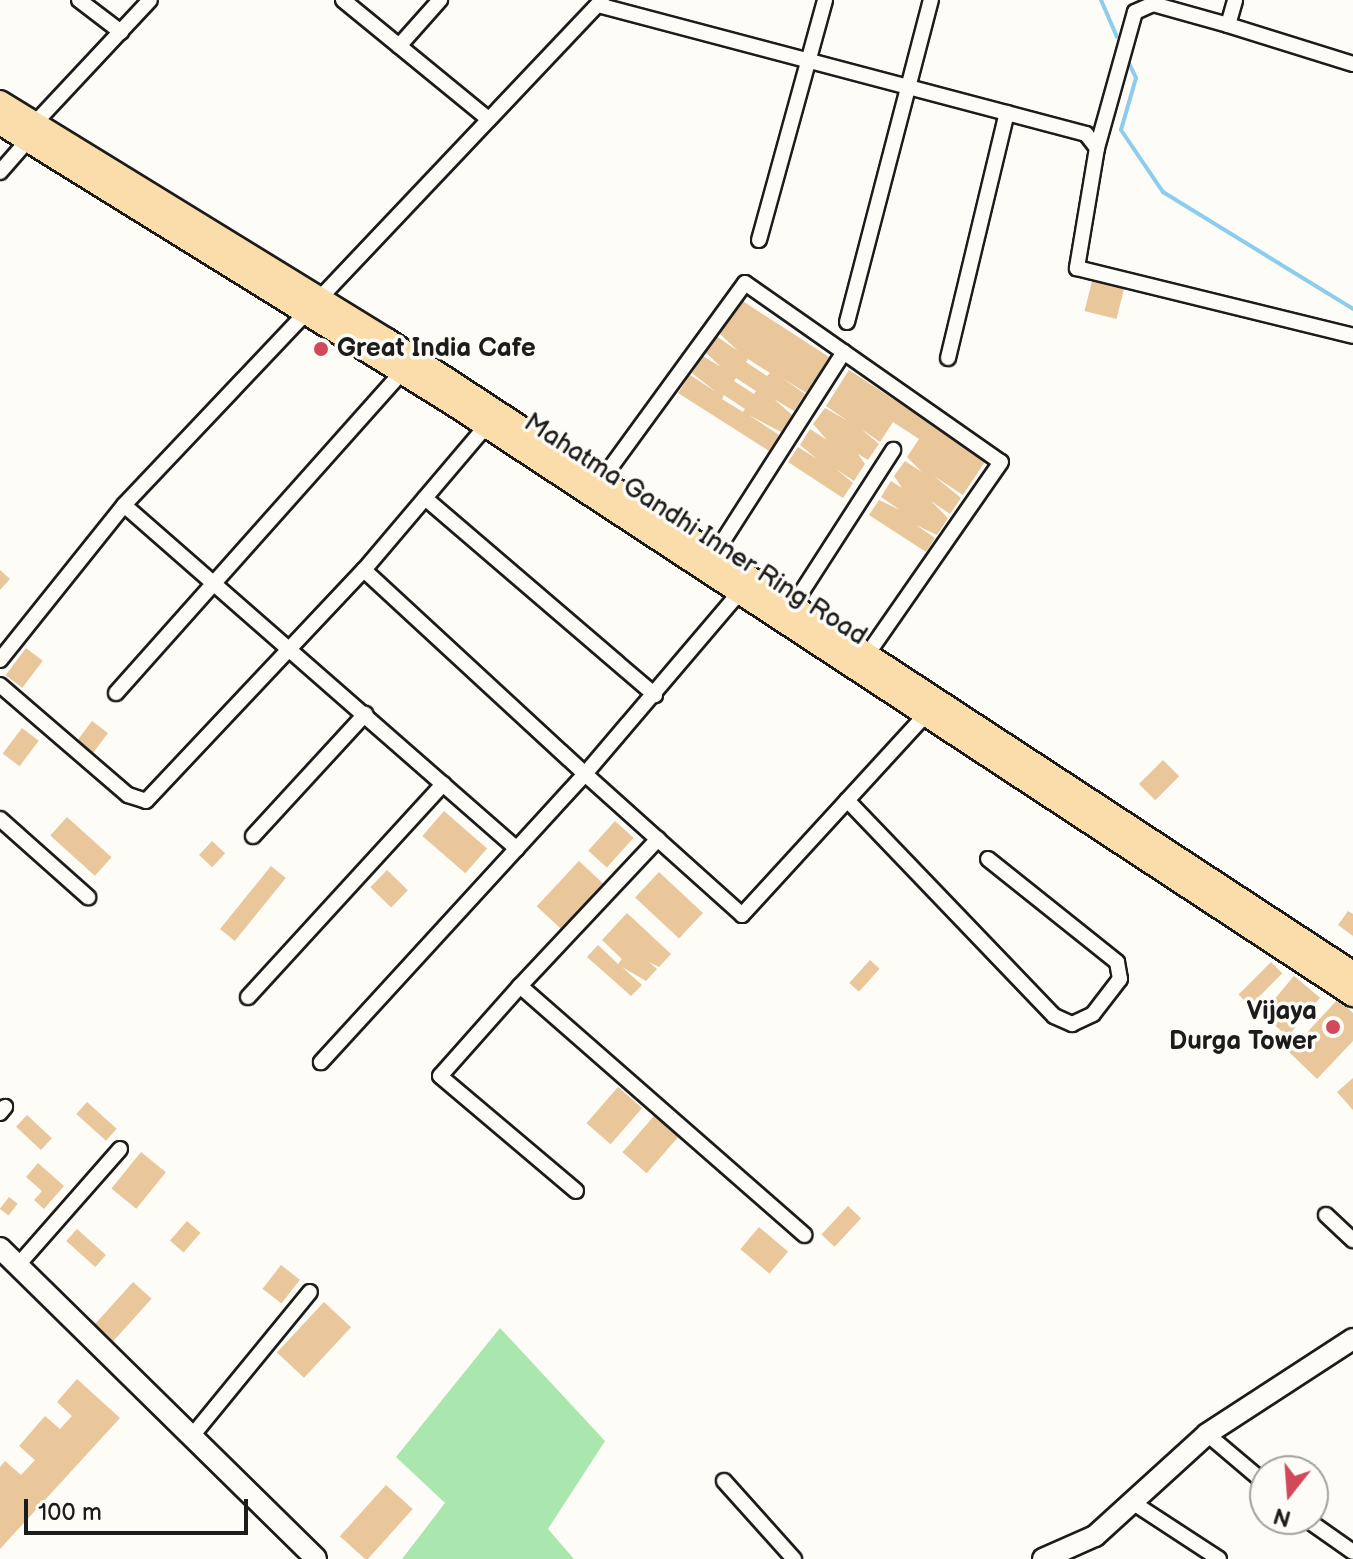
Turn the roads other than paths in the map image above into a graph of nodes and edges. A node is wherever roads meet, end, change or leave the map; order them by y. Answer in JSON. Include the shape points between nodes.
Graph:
{"nodes":[{"id":1,"x":79,"y":0,"type":"edge"},
{"id":2,"x":150,"y":0,"type":"edge"},
{"id":3,"x":343,"y":0,"type":"edge"},
{"id":4,"x":440,"y":0,"type":"edge"},
{"id":5,"x":825,"y":0,"type":"edge"},
{"id":6,"x":931,"y":0,"type":"edge"},
{"id":7,"x":1235,"y":0,"type":"edge"},
{"id":8,"x":600,"y":3,"type":"edge"},
{"id":9,"x":1136,"y":6,"type":"edge"},
{"id":10,"x":1228,"y":25,"type":"junction"},
{"id":11,"x":121,"y":32,"type":"junction"},
{"id":12,"x":399,"y":46,"type":"junction"},
{"id":13,"x":809,"y":61,"type":"junction"},
{"id":14,"x":1353,"y":64,"type":"edge"},
{"id":15,"x":910,"y":87,"type":"junction"},
{"id":16,"x":0,"y":102,"type":"edge"},
{"id":17,"x":1007,"y":113,"type":"junction"},
{"id":18,"x":487,"y":118,"type":"junction"},
{"id":19,"x":0,"y":123,"type":"edge"},
{"id":20,"x":32,"y":132,"type":"junction"},
{"id":21,"x":1097,"y":148,"type":"junction"},
{"id":22,"x":0,"y":172,"type":"edge"},
{"id":23,"x":759,"y":240,"type":"dead end"},
{"id":24,"x":314,"y":305,"type":"junction"},
{"id":25,"x":847,"y":322,"type":"dead end"},
{"id":26,"x":1353,"y":336,"type":"edge"},
{"id":27,"x":844,"y":352,"type":"junction"},
{"id":28,"x":948,"y":358,"type":"dead end"},
{"id":29,"x":402,"y":372,"type":"junction"},
{"id":30,"x":486,"y":426,"type":"junction"},
{"id":31,"x":893,"y":450,"type":"dead end"},
{"id":32,"x":600,"y":482,"type":"junction"},
{"id":33,"x":425,"y":498,"type":"junction"},
{"id":34,"x":124,"y":505,"type":"junction"},
{"id":35,"x":714,"y":555,"type":"junction"},
{"id":36,"x":364,"y":570,"type":"junction"},
{"id":37,"x":214,"y":581,"type":"junction"},
{"id":38,"x":739,"y":593,"type":"junction"},
{"id":39,"x":792,"y":607,"type":"junction"},
{"id":40,"x":291,"y":649,"type":"junction"},
{"id":41,"x":866,"y":656,"type":"junction"},
{"id":42,"x":0,"y":660,"type":"edge"},
{"id":43,"x":0,"y":685,"type":"edge"},
{"id":44,"x":116,"y":693,"type":"dead end"},
{"id":45,"x":655,"y":695,"type":"junction"},
{"id":46,"x":365,"y":714,"type":"junction"},
{"id":47,"x":925,"y":715,"type":"junction"},
{"id":48,"x":585,"y":774,"type":"junction"},
{"id":49,"x":443,"y":784,"type":"junction"},
{"id":50,"x":847,"y":800,"type":"junction"},
{"id":51,"x":0,"y":819,"type":"edge"},
{"id":52,"x":253,"y":836,"type":"dead end"},
{"id":53,"x":658,"y":839,"type":"junction"},
{"id":54,"x":517,"y":849,"type":"junction"},
{"id":55,"x":988,"y":859,"type":"dead end"},
{"id":56,"x":88,"y":897,"type":"dead end"},
{"id":57,"x":1353,"y":973,"type":"edge"},
{"id":58,"x":520,"y":986,"type":"junction"},
{"id":59,"x":1353,"y":995,"type":"edge"},
{"id":60,"x":248,"y":997,"type":"dead end"},
{"id":61,"x":321,"y":1062,"type":"dead end"},
{"id":62,"x":120,"y":1149,"type":"dead end"},
{"id":63,"x":576,"y":1191,"type":"dead end"},
{"id":64,"x":1326,"y":1215,"type":"dead end"},
{"id":65,"x":804,"y":1235,"type":"dead end"},
{"id":66,"x":1353,"y":1240,"type":"edge"},
{"id":67,"x":0,"y":1248,"type":"edge"},
{"id":68,"x":19,"y":1264,"type":"junction"},
{"id":69,"x":310,"y":1292,"type":"dead end"},
{"id":70,"x":1353,"y":1339,"type":"edge"},
{"id":71,"x":1207,"y":1434,"type":"junction"},
{"id":72,"x":192,"y":1436,"type":"junction"},
{"id":73,"x":1249,"y":1469,"type":"edge"},
{"id":74,"x":724,"y":1481,"type":"dead end"},
{"id":75,"x":1132,"y":1502,"type":"junction"},
{"id":76,"x":1329,"y":1535,"type":"edge"},
{"id":77,"x":1353,"y":1552,"type":"edge"},
{"id":78,"x":1052,"y":1558,"type":"edge"},
{"id":79,"x":316,"y":1559,"type":"edge"},
{"id":80,"x":794,"y":1559,"type":"edge"},
{"id":81,"x":1219,"y":1559,"type":"edge"}],
"edges":[{"from":1,"to":11,"type":"street"},
{"from":2,"to":11,"type":"street"},
{"from":3,"to":12,"type":"street"},
{"from":4,"to":12,"type":"street"},
{"from":5,"to":13,"type":"street"},
{"from":6,"to":15,"type":"street"},
{"from":7,"to":10,"type":"street"},
{"from":8,"to":13,"type":"street"},
{"from":8,"to":18,"type":"street"},
{"from":9,"to":10,"type":"street","via":[[1153,4]]},
{"from":9,"to":21,"type":"street"},
{"from":10,"to":14,"type":"street"},
{"from":11,"to":20,"type":"street"},
{"from":12,"to":18,"type":"street"},
{"from":13,"to":15,"type":"street"},
{"from":13,"to":23,"type":"street"},
{"from":15,"to":17,"type":"street"},
{"from":15,"to":25,"type":"street"},
{"from":16,"to":20,"type":"main road","name":"Mahatma Gandhi Inner Ring Road"},
{"from":17,"to":21,"type":"street","via":[[1086,134]]},
{"from":17,"to":28,"type":"street"},
{"from":18,"to":24,"type":"street"},
{"from":19,"to":20,"type":"main road","name":"Mahatma Gandhi Inner Ring Road"},
{"from":20,"to":22,"type":"street"},
{"from":20,"to":24,"type":"main road","name":"Mahatma Gandhi Inner Ring Road"},
{"from":21,"to":26,"type":"street","via":[[1077,268]]},
{"from":24,"to":29,"type":"main road","name":"Mahatma Gandhi Inner Ring Road"},
{"from":24,"to":32,"type":"main road","name":"Mahatma Gandhi Inner Ring Road"},
{"from":24,"to":34,"type":"street"},
{"from":27,"to":32,"type":"street","via":[[745,283]]},
{"from":27,"to":35,"type":"street"},
{"from":27,"to":41,"type":"street","via":[[1001,462]]},
{"from":29,"to":30,"type":"main road","name":"Mahatma Gandhi Inner Ring Road"},
{"from":29,"to":37,"type":"street"},
{"from":30,"to":33,"type":"street"},
{"from":30,"to":38,"type":"main road","name":"Mahatma Gandhi Inner Ring Road"},
{"from":31,"to":39,"type":"street"},
{"from":32,"to":35,"type":"main road","name":"Mahatma Gandhi Inner Ring Road"},
{"from":33,"to":36,"type":"street"},
{"from":33,"to":45,"type":"street"},
{"from":34,"to":37,"type":"street"},
{"from":34,"to":42,"type":"street"},
{"from":35,"to":39,"type":"main road","name":"Mahatma Gandhi Inner Ring Road"},
{"from":36,"to":40,"type":"street"},
{"from":36,"to":48,"type":"street"},
{"from":37,"to":40,"type":"street"},
{"from":37,"to":44,"type":"street"},
{"from":38,"to":45,"type":"street"},
{"from":38,"to":47,"type":"main road","name":"Mahatma Gandhi Inner Ring Road"},
{"from":39,"to":41,"type":"main road","name":"Mahatma Gandhi Inner Ring Road"},
{"from":40,"to":43,"type":"street","via":[[146,801],[128,795]]},
{"from":40,"to":46,"type":"street"},
{"from":41,"to":57,"type":"main road","name":"Mahatma Gandhi Inner Ring Road"},
{"from":45,"to":48,"type":"street"},
{"from":46,"to":49,"type":"street"},
{"from":46,"to":52,"type":"street"},
{"from":47,"to":50,"type":"street"},
{"from":47,"to":59,"type":"main road","name":"Mahatma Gandhi Inner Ring Road"},
{"from":48,"to":53,"type":"street"},
{"from":48,"to":54,"type":"street"},
{"from":49,"to":54,"type":"street"},
{"from":49,"to":60,"type":"street"},
{"from":50,"to":53,"type":"street","via":[[742,915]]},
{"from":50,"to":55,"type":"street","via":[[1054,1016],[1072,1024],[1093,1014],[1120,979],[1117,962]]},
{"from":51,"to":56,"type":"street"},
{"from":53,"to":58,"type":"street"},
{"from":54,"to":61,"type":"street"},
{"from":58,"to":63,"type":"street","via":[[440,1076]]},
{"from":58,"to":65,"type":"street"},
{"from":62,"to":68,"type":"street"},
{"from":64,"to":66,"type":"street"},
{"from":67,"to":68,"type":"main road"},
{"from":68,"to":72,"type":"main road"},
{"from":69,"to":72,"type":"street"},
{"from":70,"to":71,"type":"main road"},
{"from":71,"to":73,"type":"street"},
{"from":71,"to":75,"type":"main road"},
{"from":72,"to":79,"type":"main road"},
{"from":74,"to":80,"type":"street"},
{"from":75,"to":78,"type":"main road","via":[[1095,1536]]},
{"from":75,"to":81,"type":"street"},
{"from":76,"to":77,"type":"street"}]}
